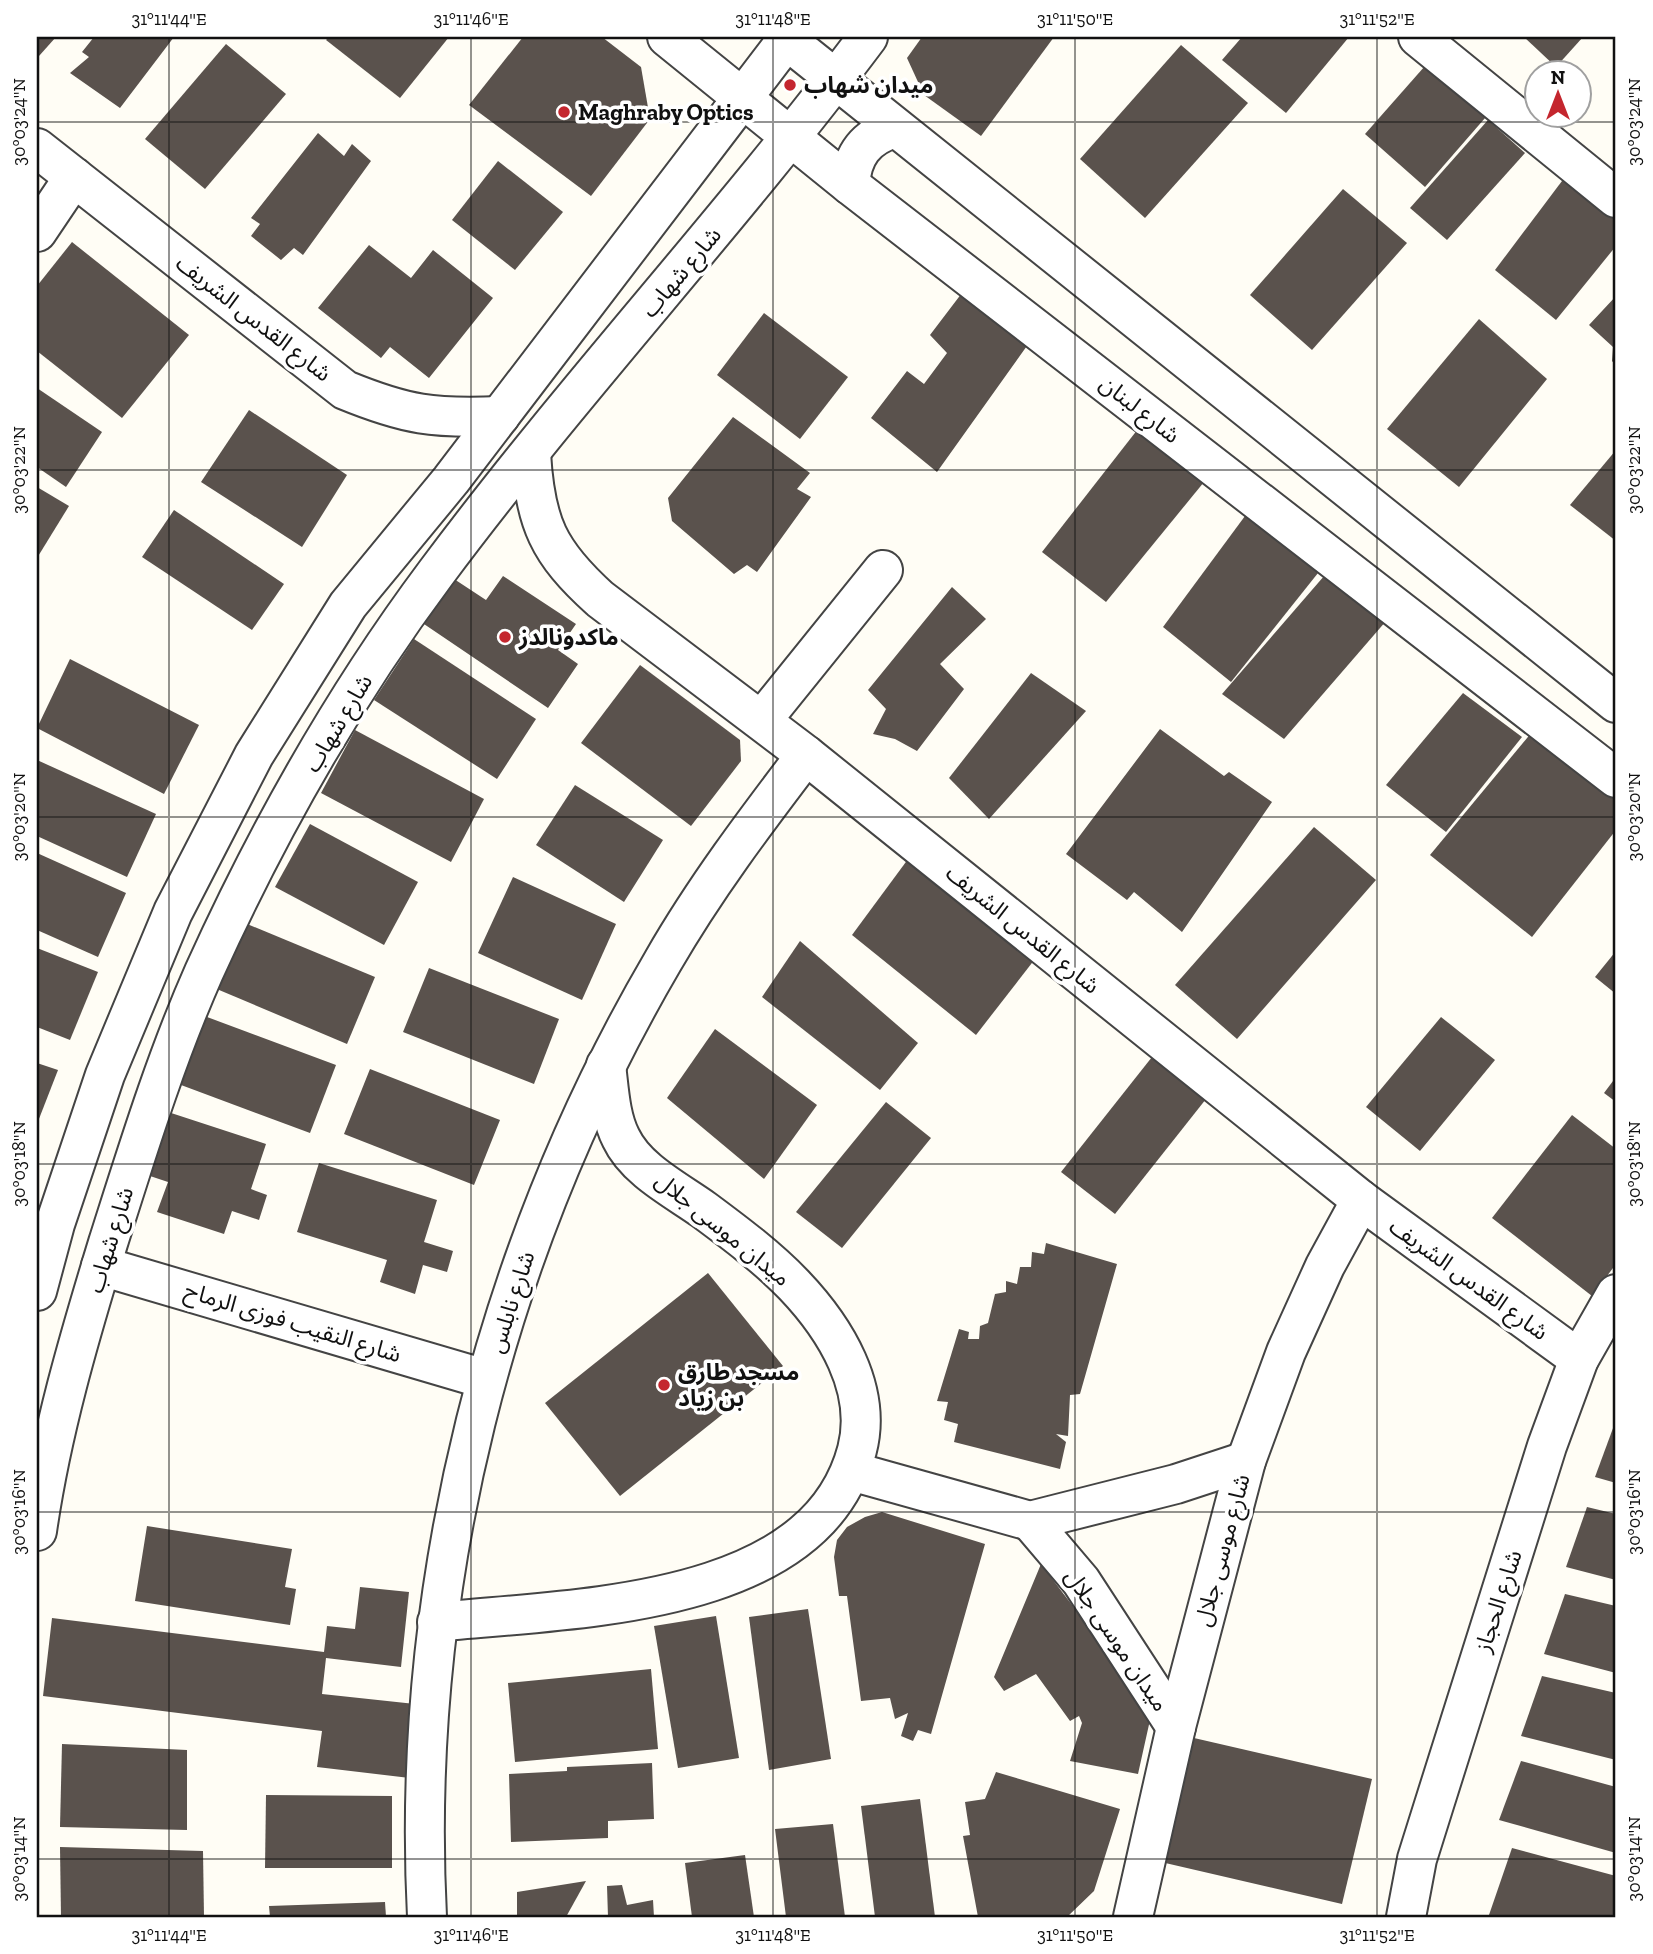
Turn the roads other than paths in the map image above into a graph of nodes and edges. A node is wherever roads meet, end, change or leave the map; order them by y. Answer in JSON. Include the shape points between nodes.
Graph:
{"nodes":[{"id":1,"x":667,"y":37,"type":"edge"},
{"id":2,"x":868,"y":37,"type":"edge"},
{"id":3,"x":1418,"y":37,"type":"edge"},
{"id":4,"x":786,"y":38,"type":"edge"},
{"id":5,"x":835,"y":80,"type":"junction"},
{"id":6,"x":743,"y":98,"type":"junction"},
{"id":7,"x":895,"y":128,"type":"junction"},
{"id":8,"x":792,"y":138,"type":"junction"},
{"id":9,"x":37,"y":148,"type":"edge"},
{"id":10,"x":74,"y":177,"type":"junction"},
{"id":11,"x":850,"y":185,"type":"junction"},
{"id":12,"x":1616,"y":198,"type":"edge"},
{"id":13,"x":37,"y":233,"type":"edge"},
{"id":14,"x":500,"y":416,"type":"junction"},
{"id":15,"x":531,"y":453,"type":"junction"},
{"id":16,"x":883,"y":570,"type":"dead end"},
{"id":17,"x":1616,"y":704,"type":"edge"},
{"id":18,"x":762,"y":720,"type":"junction"},
{"id":19,"x":806,"y":755,"type":"junction"},
{"id":20,"x":1616,"y":779,"type":"edge"},
{"id":21,"x":606,"y":1065,"type":"junction"},
{"id":22,"x":1361,"y":1200,"type":"junction"},
{"id":23,"x":46,"y":1222,"type":"edge"},
{"id":24,"x":101,"y":1265,"type":"junction"},
{"id":25,"x":37,"y":1291,"type":"edge"},
{"id":26,"x":1616,"y":1294,"type":"edge"},
{"id":27,"x":1579,"y":1359,"type":"junction"},
{"id":28,"x":485,"y":1379,"type":"junction"},
{"id":29,"x":1245,"y":1461,"type":"junction"},
{"id":30,"x":851,"y":1471,"type":"junction"},
{"id":31,"x":1030,"y":1521,"type":"junction"},
{"id":32,"x":37,"y":1531,"type":"edge"},
{"id":33,"x":438,"y":1622,"type":"junction"},
{"id":34,"x":1177,"y":1727,"type":"junction"},
{"id":35,"x":427,"y":1917,"type":"edge"},
{"id":36,"x":1133,"y":1917,"type":"edge"},
{"id":37,"x":1406,"y":1917,"type":"edge"}],
"edges":[{"from":1,"to":6,"type":"street","name":"شارع لبنان"},
{"from":2,"to":5,"type":"street","name":"شارع شهاب"},
{"from":3,"to":12,"type":"street"},
{"from":4,"to":5,"type":"street"},
{"from":4,"to":6,"type":"street"},
{"from":5,"to":7,"type":"street"},
{"from":5,"to":8,"type":"street","name":"شارع شهاب"},
{"from":6,"to":8,"type":"street","name":"شارع لبنان"},
{"from":6,"to":14,"type":"street"},
{"from":7,"to":11,"type":"street","via":[[866,142],[856,155]]},
{"from":7,"to":17,"type":"street"},
{"from":8,"to":11,"type":"street","name":"شارع لبنان"},
{"from":8,"to":15,"type":"street","name":"شارع شهاب"},
{"from":9,"to":10,"type":"street","name":"شارع القدس الشريف"},
{"from":10,"to":13,"type":"street"},
{"from":10,"to":14,"type":"street","name":"شارع القدس الشريف","via":[[345,390],[394,410],[447,418]]},
{"from":11,"to":20,"type":"street","name":"شارع لبنان"},
{"from":14,"to":23,"type":"street","via":[[348,605],[254,755],[163,937]]},
{"from":15,"to":18,"type":"street","name":"شارع القدس الشريف","via":[[536,505],[546,535],[569,570]]},
{"from":15,"to":24,"type":"street","name":"شارع شهاب","via":[[435,574],[369,670],[271,835],[198,986],[147,1118]]},
{"from":16,"to":18,"type":"street"},
{"from":18,"to":19,"type":"street","name":"شارع القدس الشريف"},
{"from":19,"to":21,"type":"street","name":"شارع نابلس","via":[[728,858],[663,960]]},
{"from":19,"to":22,"type":"street","name":"شارع القدس الشريف"},
{"from":21,"to":28,"type":"street","name":"شارع نابلس","via":[[541,1211]]},
{"from":21,"to":30,"type":"street","name":"ميدان موسى جلال","via":[[620,1137],[638,1162],[731,1230],[792,1283],[826,1321],[848,1363],[859,1398],[860,1435]]},
{"from":22,"to":27,"type":"street","name":"شارع القدس الشريف"},
{"from":22,"to":29,"type":"street","name":"شارع موسى جلال","via":[[1325,1265],[1286,1352]]},
{"from":23,"to":25,"type":"street"},
{"from":24,"to":28,"type":"street","name":"شارع النقيب فوزى الرماح"},
{"from":24,"to":32,"type":"street","name":"شارع شهاب","via":[[68,1381]]},
{"from":26,"to":27,"type":"street","name":"شارع الحجاز"},
{"from":27,"to":37,"type":"street","name":"شارع الحجاز","via":[[1547,1446],[1417,1859]]},
{"from":28,"to":33,"type":"street","name":"شارع نابلس","via":[[459,1490]]},
{"from":29,"to":31,"type":"street","via":[[1176,1484]]},
{"from":29,"to":34,"type":"street","name":"شارع موسى جلال"},
{"from":30,"to":31,"type":"street"},
{"from":30,"to":33,"type":"street","name":"ميدان موسى جلال","via":[[828,1507],[756,1567],[634,1602]]},
{"from":31,"to":34,"type":"street","name":"ميدان موسى جلال","via":[[1081,1581]]},
{"from":33,"to":35,"type":"street","name":"شارع نابلس","via":[[426,1768]]},
{"from":34,"to":36,"type":"street","name":"شارع موسى جلال"}]}
